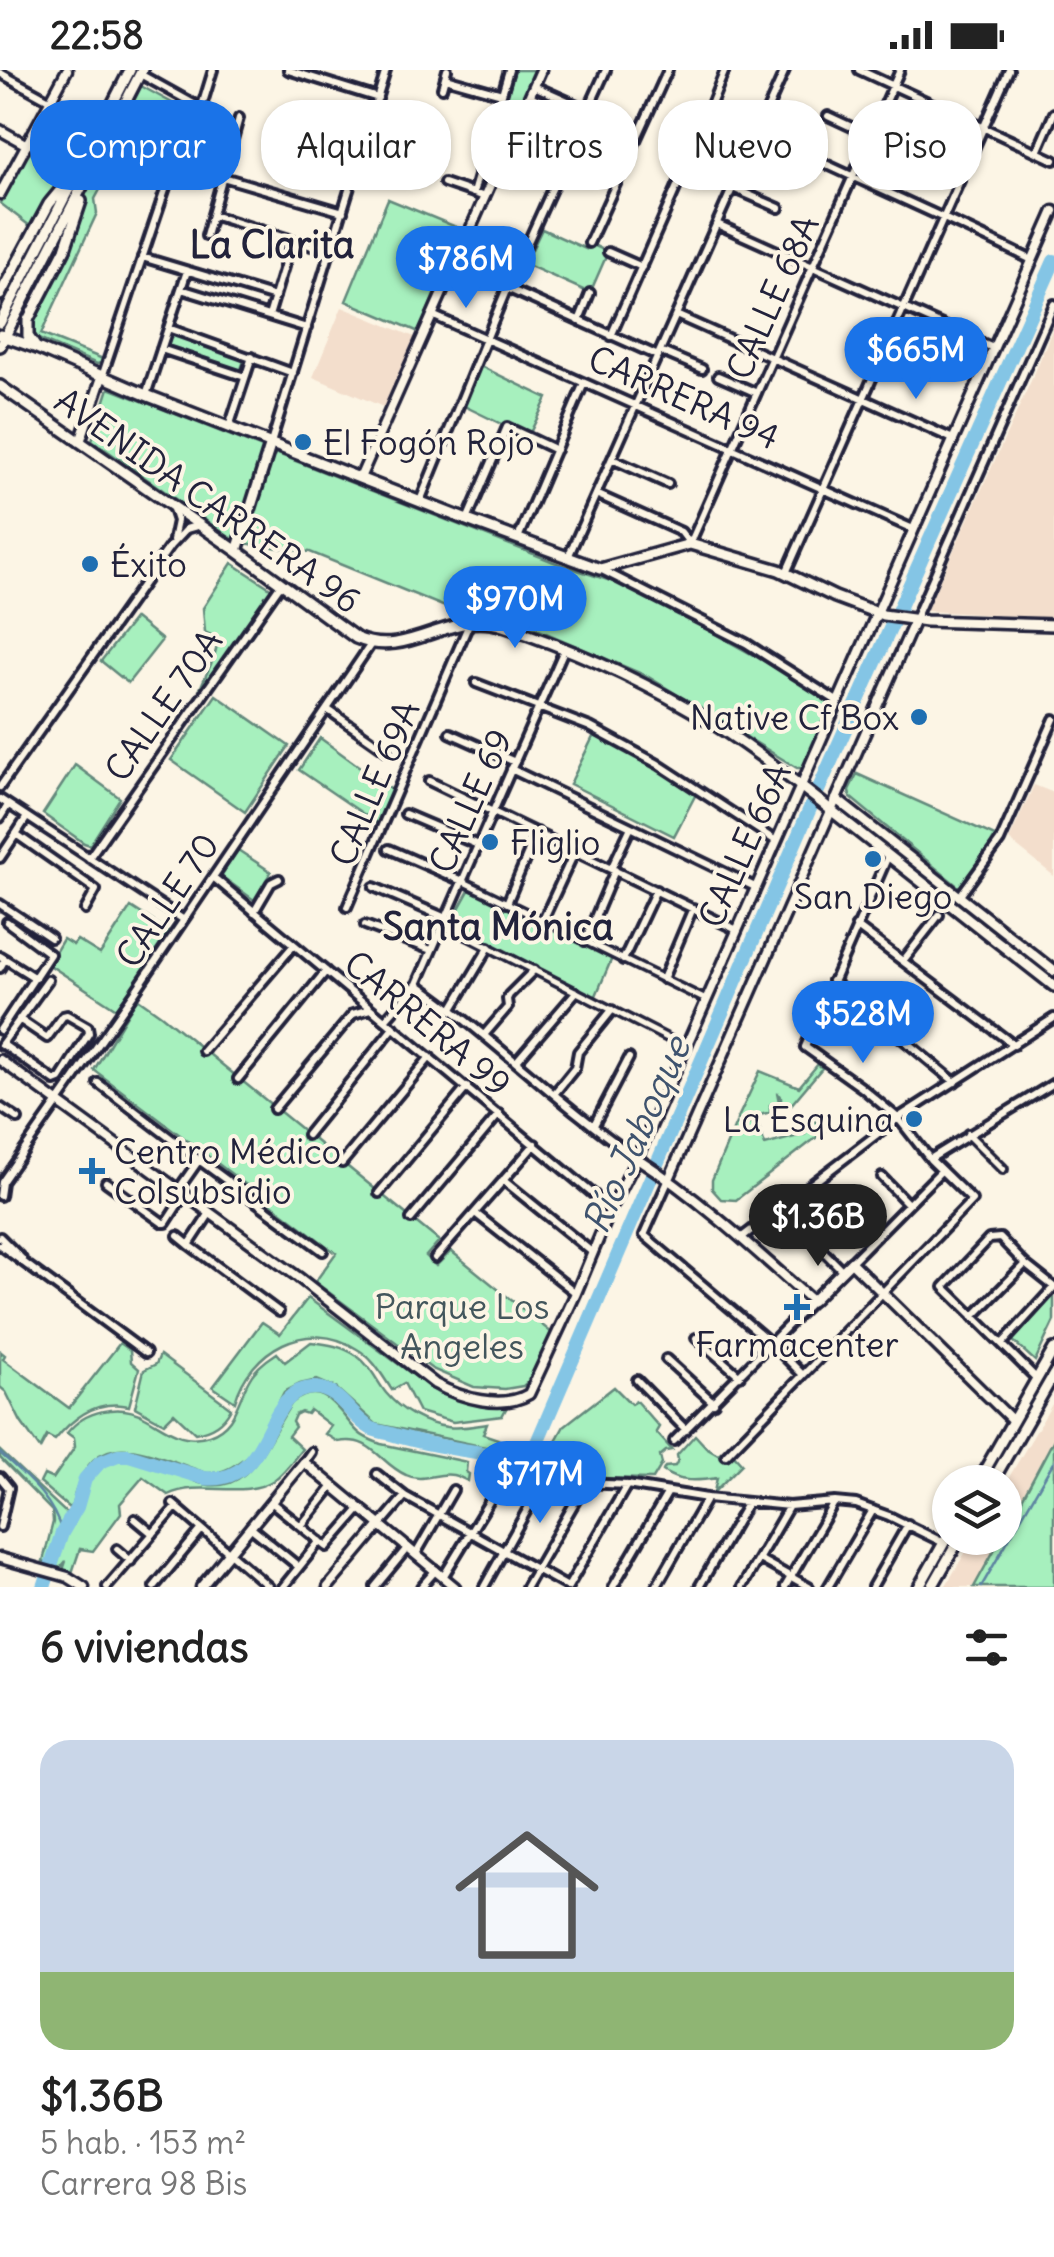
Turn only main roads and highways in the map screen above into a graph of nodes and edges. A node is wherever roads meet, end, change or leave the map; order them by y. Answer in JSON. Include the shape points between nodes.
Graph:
{"nodes":[{"id":1,"x":132,"y":72,"type":"edge"},
{"id":2,"x":117,"y":100,"type":"edge"},
{"id":3,"x":120,"y":100,"type":"edge"},
{"id":4,"x":62,"y":190,"type":"edge"},
{"id":5,"x":68,"y":190,"type":"edge"},
{"id":6,"x":82,"y":190,"type":"edge"},
{"id":7,"x":84,"y":190,"type":"edge"},
{"id":8,"x":0,"y":295,"type":"edge"},
{"id":9,"x":0,"y":323,"type":"edge"},
{"id":10,"x":2,"y":339,"type":"edge"},
{"id":11,"x":37,"y":348,"type":"junction"},
{"id":12,"x":0,"y":386,"type":"edge"},
{"id":13,"x":0,"y":398,"type":"edge"},
{"id":14,"x":18,"y":399,"type":"junction"},
{"id":15,"x":272,"y":443,"type":"junction"},
{"id":16,"x":237,"y":551,"type":"junction"},
{"id":17,"x":1054,"y":624,"type":"edge"},
{"id":18,"x":1054,"y":986,"type":"edge"},
{"id":19,"x":1054,"y":1350,"type":"edge"},
{"id":20,"x":1054,"y":1374,"type":"edge"},
{"id":21,"x":988,"y":1465,"type":"edge"},
{"id":22,"x":1002,"y":1465,"type":"edge"},
{"id":23,"x":937,"y":1555,"type":"edge"},
{"id":24,"x":950,"y":1555,"type":"edge"},
{"id":25,"x":918,"y":1587,"type":"edge"},
{"id":26,"x":932,"y":1587,"type":"edge"}],
"edges":[{"from":1,"to":2,"type":"main road"},
{"from":1,"to":3,"type":"main road"},
{"from":4,"to":8,"type":"main road"},
{"from":5,"to":9,"type":"main road"},
{"from":6,"to":10,"type":"main road"},
{"from":7,"to":11,"type":"main road","via":[[70,236],[28,320]]},
{"from":10,"to":11,"type":"main road","name":"AVENIDA CARRERA 96"},
{"from":11,"to":15,"type":"main road","name":"AVENIDA CARRERA 96"},
{"from":12,"to":14,"type":"main road","name":"AVENIDA CARRERA 96"},
{"from":13,"to":14,"type":"main road"},
{"from":14,"to":16,"type":"main road","name":"AVENIDA CARRERA 96"},
{"from":15,"to":16,"type":"main road"},
{"from":15,"to":17,"type":"main road","name":"AVENIDA CARRERA 96","via":[[600,569],[690,544],[786,573],[880,614]]},
{"from":16,"to":18,"type":"main road","name":"AVENIDA CARRERA 96","via":[[371,644],[390,646],[489,622],[691,710],[802,787]]},
{"from":19,"to":21,"type":"main road"},
{"from":20,"to":22,"type":"main road"},
{"from":23,"to":25,"type":"main road"},
{"from":24,"to":26,"type":"main road"}]}
